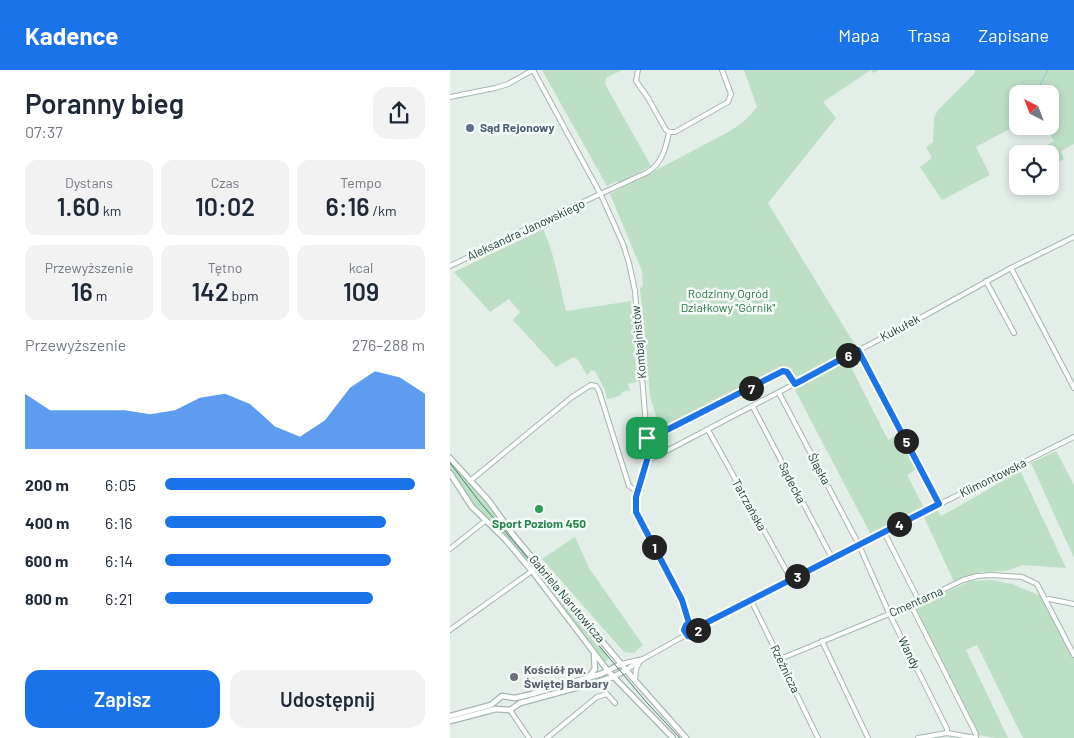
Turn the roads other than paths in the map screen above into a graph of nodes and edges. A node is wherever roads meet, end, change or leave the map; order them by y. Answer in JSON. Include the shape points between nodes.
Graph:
{"nodes":[{"id":1,"x":533,"y":70,"type":"edge"},
{"id":2,"x":638,"y":70,"type":"edge"},
{"id":3,"x":722,"y":70,"type":"edge"},
{"id":4,"x":450,"y":97,"type":"edge"},
{"id":5,"x":669,"y":132,"type":"junction"},
{"id":6,"x":601,"y":195,"type":"junction"},
{"id":7,"x":1074,"y":237,"type":"edge"},
{"id":8,"x":450,"y":266,"type":"edge"},
{"id":9,"x":1011,"y":268,"type":"junction"},
{"id":10,"x":986,"y":281,"type":"junction"},
{"id":11,"x":1014,"y":333,"type":"dead end"},
{"id":12,"x":858,"y":350,"type":"junction"},
{"id":13,"x":1072,"y":380,"type":"edge"},
{"id":14,"x":795,"y":384,"type":"junction"},
{"id":15,"x":1074,"y":388,"type":"edge"},
{"id":16,"x":779,"y":393,"type":"junction"},
{"id":17,"x":753,"y":406,"type":"junction"},
{"id":18,"x":708,"y":430,"type":"junction"},
{"id":19,"x":1074,"y":437,"type":"edge"},
{"id":20,"x":647,"y":438,"type":"junction"},
{"id":21,"x":450,"y":458,"type":"edge"},
{"id":22,"x":647,"y":460,"type":"junction"},
{"id":23,"x":450,"y":473,"type":"edge"},
{"id":24,"x":470,"y":481,"type":"junction"},
{"id":25,"x":638,"y":490,"type":"junction"},
{"id":26,"x":939,"y":504,"type":"junction"},
{"id":27,"x":485,"y":521,"type":"junction"},
{"id":28,"x":884,"y":532,"type":"junction"},
{"id":29,"x":859,"y":545,"type":"junction"},
{"id":30,"x":450,"y":549,"type":"edge"},
{"id":31,"x":832,"y":558,"type":"junction"},
{"id":32,"x":532,"y":571,"type":"junction"},
{"id":33,"x":791,"y":579,"type":"junction"},
{"id":34,"x":751,"y":600,"type":"junction"},
{"id":35,"x":1046,"y":600,"type":"junction"},
{"id":36,"x":919,"y":601,"type":"junction"},
{"id":37,"x":1074,"y":604,"type":"edge"},
{"id":38,"x":911,"y":605,"type":"junction"},
{"id":39,"x":890,"y":614,"type":"junction"},
{"id":40,"x":689,"y":623,"type":"junction"},
{"id":41,"x":698,"y":627,"type":"junction"},
{"id":42,"x":450,"y":630,"type":"edge"},
{"id":43,"x":686,"y":635,"type":"junction"},
{"id":44,"x":822,"y":641,"type":"junction"},
{"id":45,"x":593,"y":652,"type":"junction"},
{"id":46,"x":1074,"y":655,"type":"edge"},
{"id":47,"x":780,"y":658,"type":"junction"},
{"id":48,"x":643,"y":659,"type":"junction"},
{"id":49,"x":639,"y":663,"type":"junction"},
{"id":50,"x":621,"y":664,"type":"junction"},
{"id":51,"x":626,"y":670,"type":"junction"},
{"id":52,"x":608,"y":672,"type":"junction"},
{"id":53,"x":613,"y":677,"type":"junction"},
{"id":54,"x":588,"y":678,"type":"junction"},
{"id":55,"x":635,"y":681,"type":"junction"},
{"id":56,"x":512,"y":698,"type":"junction"},
{"id":57,"x":498,"y":701,"type":"junction"},
{"id":58,"x":615,"y":703,"type":"dead end"},
{"id":59,"x":515,"y":706,"type":"junction"},
{"id":60,"x":500,"y":708,"type":"junction"},
{"id":61,"x":510,"y":710,"type":"junction"},
{"id":62,"x":450,"y":716,"type":"edge"},
{"id":63,"x":450,"y":721,"type":"edge"},
{"id":64,"x":947,"y":734,"type":"junction"},
{"id":65,"x":529,"y":738,"type":"edge"},
{"id":66,"x":547,"y":738,"type":"edge"},
{"id":67,"x":673,"y":738,"type":"edge"},
{"id":68,"x":686,"y":738,"type":"edge"},
{"id":69,"x":818,"y":738,"type":"edge"},
{"id":70,"x":868,"y":738,"type":"edge"},
{"id":71,"x":918,"y":738,"type":"edge"},
{"id":72,"x":976,"y":738,"type":"edge"}],
"edges":[{"from":1,"to":4,"type":"street","via":[[508,84]]},
{"from":1,"to":6,"type":"street","name":"Kombajnistów"},
{"from":2,"to":5,"type":"street","via":[[636,82]]},
{"from":3,"to":5,"type":"street","via":[[731,94],[728,102],[675,132]]},
{"from":5,"to":6,"type":"street","name":"Aleksandra Janowskiego","via":[[662,156],[652,169]]},
{"from":6,"to":8,"type":"street","name":"Aleksandra Janowskiego"},
{"from":6,"to":20,"type":"street","name":"Kombajnistów","via":[[623,244],[635,291]]},
{"from":7,"to":9,"type":"street","name":"Kukułek"},
{"from":9,"to":10,"type":"street","name":"Kukułek"},
{"from":9,"to":13,"type":"street"},
{"from":10,"to":11,"type":"street"},
{"from":10,"to":12,"type":"street","name":"Kukułek"},
{"from":12,"to":14,"type":"street","name":"Kukułek"},
{"from":12,"to":26,"type":"street"},
{"from":13,"to":15,"type":"street"},
{"from":14,"to":16,"type":"street","name":"Kukułek"},
{"from":14,"to":20,"type":"street","via":[[783,371]]},
{"from":16,"to":17,"type":"street","name":"Kukułek"},
{"from":16,"to":29,"type":"street","name":"Śląska"},
{"from":17,"to":18,"type":"street","name":"Kukułek"},
{"from":17,"to":31,"type":"street","name":"Sądecka"},
{"from":18,"to":22,"type":"street","name":"Kukułek"},
{"from":18,"to":33,"type":"street","name":"Tatrzańska"},
{"from":19,"to":26,"type":"street","name":"Klimontowska"},
{"from":20,"to":22,"type":"street","name":"Kombajnistów"},
{"from":21,"to":24,"type":"street","name":"Gabriela Narutowicza"},
{"from":22,"to":25,"type":"street","name":"Kombajnistów"},
{"from":23,"to":27,"type":"street","name":"Gabriela Narutowicza"},
{"from":24,"to":25,"type":"street","via":[[591,385],[599,391],[629,486]]},
{"from":24,"to":50,"type":"street","name":"Gabriela Narutowicza"},
{"from":25,"to":40,"type":"street","name":"Kombajnistów","via":[[635,506],[638,516],[682,600]]},
{"from":26,"to":28,"type":"street","name":"Klimontowska"},
{"from":27,"to":30,"type":"street"},
{"from":27,"to":32,"type":"street","name":"Gabriela Narutowicza"},
{"from":28,"to":29,"type":"street","name":"Klimontowska"},
{"from":28,"to":36,"type":"street"},
{"from":29,"to":31,"type":"street","name":"Klimontowska"},
{"from":29,"to":39,"type":"street","name":"Wandy"},
{"from":31,"to":33,"type":"street","name":"Klimontowska"},
{"from":32,"to":42,"type":"street"},
{"from":32,"to":45,"type":"street","name":"Gabriela Narutowicza"},
{"from":33,"to":34,"type":"street","name":"Klimontowska"},
{"from":34,"to":41,"type":"street","name":"Klimontowska"},
{"from":34,"to":47,"type":"street","name":"Rzeźnicza"},
{"from":35,"to":36,"type":"street","name":"Cmentarna","via":[[1034,581],[992,575],[963,580]]},
{"from":35,"to":37,"type":"street"},
{"from":35,"to":46,"type":"street","name":"Cmentarna"},
{"from":36,"to":38,"type":"street","name":"Cmentarna"},
{"from":38,"to":39,"type":"street","name":"Cmentarna"},
{"from":38,"to":72,"type":"street"},
{"from":39,"to":44,"type":"street","name":"Cmentarna"},
{"from":39,"to":64,"type":"street","name":"Wandy"},
{"from":40,"to":41,"type":"street"},
{"from":40,"to":43,"type":"street","via":[[684,628]]},
{"from":41,"to":43,"type":"street","via":[[694,636]]},
{"from":43,"to":48,"type":"street"},
{"from":44,"to":47,"type":"street","name":"Cmentarna"},
{"from":44,"to":70,"type":"street"},
{"from":45,"to":52,"type":"street","name":"Gabriela Narutowicza"},
{"from":45,"to":54,"type":"street","name":"Gabriela Narutowicza","via":[[596,666]]},
{"from":47,"to":69,"type":"street","name":"Rzeźnicza"},
{"from":48,"to":49,"type":"street"},
{"from":48,"to":50,"type":"street"},
{"from":49,"to":51,"type":"street"},
{"from":49,"to":55,"type":"street"},
{"from":50,"to":51,"type":"street","name":"Gabriela Narutowicza"},
{"from":50,"to":52,"type":"street"},
{"from":51,"to":53,"type":"street"},
{"from":51,"to":55,"type":"street","name":"Gabriela Narutowicza"},
{"from":52,"to":53,"type":"street","name":"Gabriela Narutowicza"},
{"from":52,"to":54,"type":"street"},
{"from":53,"to":59,"type":"street"},
{"from":53,"to":67,"type":"street","name":"Gabriela Narutowicza"},
{"from":54,"to":56,"type":"street"},
{"from":55,"to":68,"type":"street","name":"Gabriela Narutowicza"},
{"from":56,"to":57,"type":"street","via":[[502,696]]},
{"from":56,"to":59,"type":"street"},
{"from":57,"to":60,"type":"street"},
{"from":57,"to":62,"type":"street"},
{"from":58,"to":66,"type":"street","via":[[607,694],[597,697]]},
{"from":59,"to":61,"type":"street"},
{"from":60,"to":61,"type":"street"},
{"from":60,"to":63,"type":"street"},
{"from":61,"to":65,"type":"street"},
{"from":64,"to":71,"type":"street"},
{"from":64,"to":72,"type":"street"}]}
